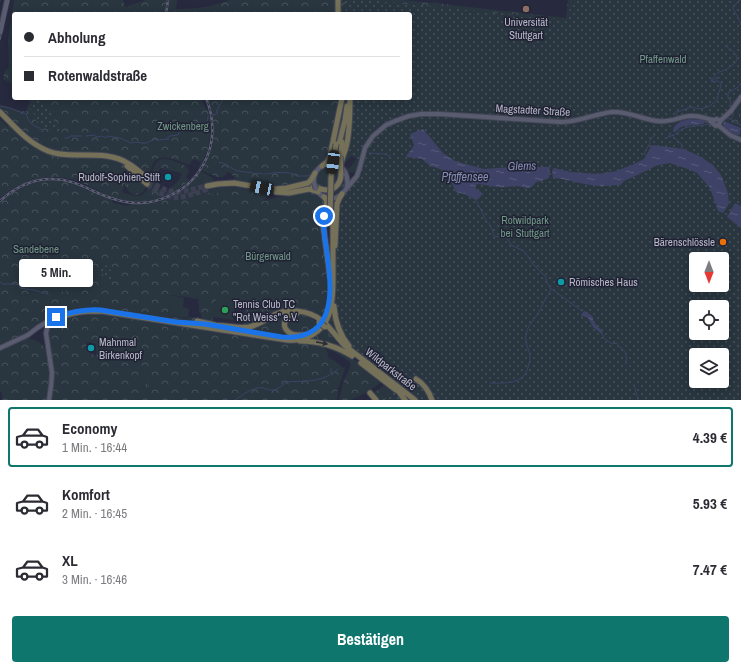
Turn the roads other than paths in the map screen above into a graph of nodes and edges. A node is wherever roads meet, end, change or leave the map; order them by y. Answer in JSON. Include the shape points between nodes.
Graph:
{"nodes":[{"id":1,"x":7,"y":0,"type":"edge"},
{"id":2,"x":340,"y":0,"type":"edge"},
{"id":3,"x":339,"y":12,"type":"edge"},
{"id":4,"x":0,"y":28,"type":"edge"},
{"id":5,"x":0,"y":32,"type":"edge"},
{"id":6,"x":741,"y":97,"type":"edge"},
{"id":7,"x":345,"y":100,"type":"edge"},
{"id":8,"x":346,"y":100,"type":"edge"},
{"id":9,"x":346,"y":100,"type":"edge"},
{"id":10,"x":346,"y":100,"type":"edge"},
{"id":11,"x":1,"y":115,"type":"edge"},
{"id":12,"x":718,"y":122,"type":"junction"},
{"id":13,"x":343,"y":128,"type":"junction"},
{"id":14,"x":741,"y":140,"type":"edge"},
{"id":15,"x":338,"y":144,"type":"junction"},
{"id":16,"x":322,"y":166,"type":"junction"},
{"id":17,"x":343,"y":172,"type":"junction"},
{"id":18,"x":358,"y":172,"type":"junction"},
{"id":19,"x":316,"y":173,"type":"junction"},
{"id":20,"x":148,"y":182,"type":"tunnel mouth"},
{"id":21,"x":347,"y":188,"type":"junction"},
{"id":22,"x":317,"y":191,"type":"junction"},
{"id":23,"x":277,"y":192,"type":"junction"},
{"id":24,"x":342,"y":194,"type":"junction"},
{"id":25,"x":324,"y":196,"type":"junction"},
{"id":26,"x":331,"y":220,"type":"junction"},
{"id":27,"x":333,"y":261,"type":"junction"},
{"id":28,"x":330,"y":277,"type":"junction"},
{"id":29,"x":333,"y":294,"type":"junction"},
{"id":30,"x":53,"y":320,"type":"junction"},
{"id":31,"x":320,"y":321,"type":"junction"},
{"id":32,"x":214,"y":325,"type":"junction"},
{"id":33,"x":36,"y":330,"type":"junction"},
{"id":34,"x":46,"y":334,"type":"junction"},
{"id":35,"x":305,"y":335,"type":"junction"},
{"id":36,"x":294,"y":341,"type":"junction"},
{"id":37,"x":47,"y":342,"type":"junction"},
{"id":38,"x":0,"y":348,"type":"edge"},
{"id":39,"x":354,"y":355,"type":"junction"},
{"id":40,"x":416,"y":379,"type":"dead end"},
{"id":41,"x":391,"y":384,"type":"junction"},
{"id":42,"x":427,"y":389,"type":"junction"},
{"id":43,"x":371,"y":392,"type":"dead end"},
{"id":44,"x":411,"y":399,"type":"edge"},
{"id":45,"x":49,"y":400,"type":"edge"},
{"id":46,"x":376,"y":400,"type":"edge"},
{"id":47,"x":426,"y":400,"type":"edge"},
{"id":48,"x":432,"y":400,"type":"edge"}],
"edges":[{"from":1,"to":4,"type":"main road"},
{"from":1,"to":5,"type":"main road"},
{"from":2,"to":3,"type":"highway"},
{"from":6,"to":12,"type":"main road","via":[[731,111]]},
{"from":7,"to":16,"type":"highway","via":[[329,161]]},
{"from":8,"to":13,"type":"highway"},
{"from":9,"to":15,"type":"highway"},
{"from":10,"to":17,"type":"highway","via":[[347,142],[341,163]]},
{"from":11,"to":20,"type":"highway","via":[[24,138],[43,151],[59,156],[111,159],[120,162]]},
{"from":12,"to":14,"type":"main road","via":[[722,130]]},
{"from":12,"to":18,"type":"main road","name":"Magstadter Straße","via":[[698,116],[657,122],[612,112],[561,122],[422,114],[386,125],[377,132],[364,152]]},
{"from":13,"to":15,"type":"highway"},
{"from":13,"to":17,"type":"highway","bridge":true,"via":[[340,156]]},
{"from":15,"to":26,"type":"highway","bridge":true},
{"from":16,"to":17,"type":"main road","via":[[338,165]]},
{"from":16,"to":19,"type":"main road"},
{"from":17,"to":18,"type":"main road","via":[[352,176]]},
{"from":17,"to":21,"type":"main road","via":[[348,180]]},
{"from":17,"to":23,"type":"highway","via":[[338,184],[330,190],[309,186]]},
{"from":18,"to":21,"type":"main road","name":"Magstadter Straße"},
{"from":19,"to":22,"type":"main road","bridge":true,"via":[[314,183]]},
{"from":19,"to":23,"type":"highway","via":[[308,183],[282,189],[234,183],[208,187],[233,185]]},
{"from":21,"to":24,"type":"main road","name":"Magstadter Straße"},
{"from":22,"to":23,"type":"highway","via":[[309,189]]},
{"from":22,"to":25,"type":"main road"},
{"from":24,"to":25,"type":"main road","via":[[334,198]]},
{"from":24,"to":27,"type":"highway","via":[[338,200]]},
{"from":25,"to":28,"type":"highway","via":[[327,202],[323,224]]},
{"from":26,"to":27,"type":"highway"},
{"from":26,"to":28,"type":"highway"},
{"from":27,"to":29,"type":"highway"},
{"from":28,"to":35,"type":"highway","via":[[326,316],[316,328]]},
{"from":29,"to":36,"type":"highway","via":[[326,322],[318,331]]},
{"from":29,"to":39,"type":"highway","via":[[338,327]]},
{"from":30,"to":32,"type":"highway","via":[[75,311],[100,310]]},
{"from":30,"to":33,"type":"main road"},
{"from":30,"to":34,"type":"main road"},
{"from":30,"to":36,"type":"highway","via":[[75,313],[103,312]]},
{"from":30,"to":37,"type":"main road","via":[[48,329]]},
{"from":31,"to":32,"type":"highway","via":[[310,313],[292,311],[277,314],[249,327]]},
{"from":31,"to":35,"type":"highway","via":[[300,314],[288,316],[285,320],[287,331],[295,335]]},
{"from":31,"to":39,"type":"highway","bridge":true},
{"from":32,"to":35,"type":"highway","via":[[289,338]]},
{"from":33,"to":34,"type":"main road","via":[[42,330]]},
{"from":33,"to":38,"type":"main road"},
{"from":34,"to":37,"type":"main road"},
{"from":36,"to":39,"type":"highway","one_way":true,"via":[[325,344]]},
{"from":37,"to":45,"type":"main road","via":[[52,373]]},
{"from":39,"to":41,"type":"highway","name":"Wildparkstraße"},
{"from":40,"to":42,"type":"highway"},
{"from":41,"to":44,"type":"highway","name":"Wildparkstraße"},
{"from":41,"to":44,"type":"highway","name":"Wildparkstraße"},
{"from":42,"to":47,"type":"highway"},
{"from":42,"to":48,"type":"highway"},
{"from":43,"to":46,"type":"highway"}]}
